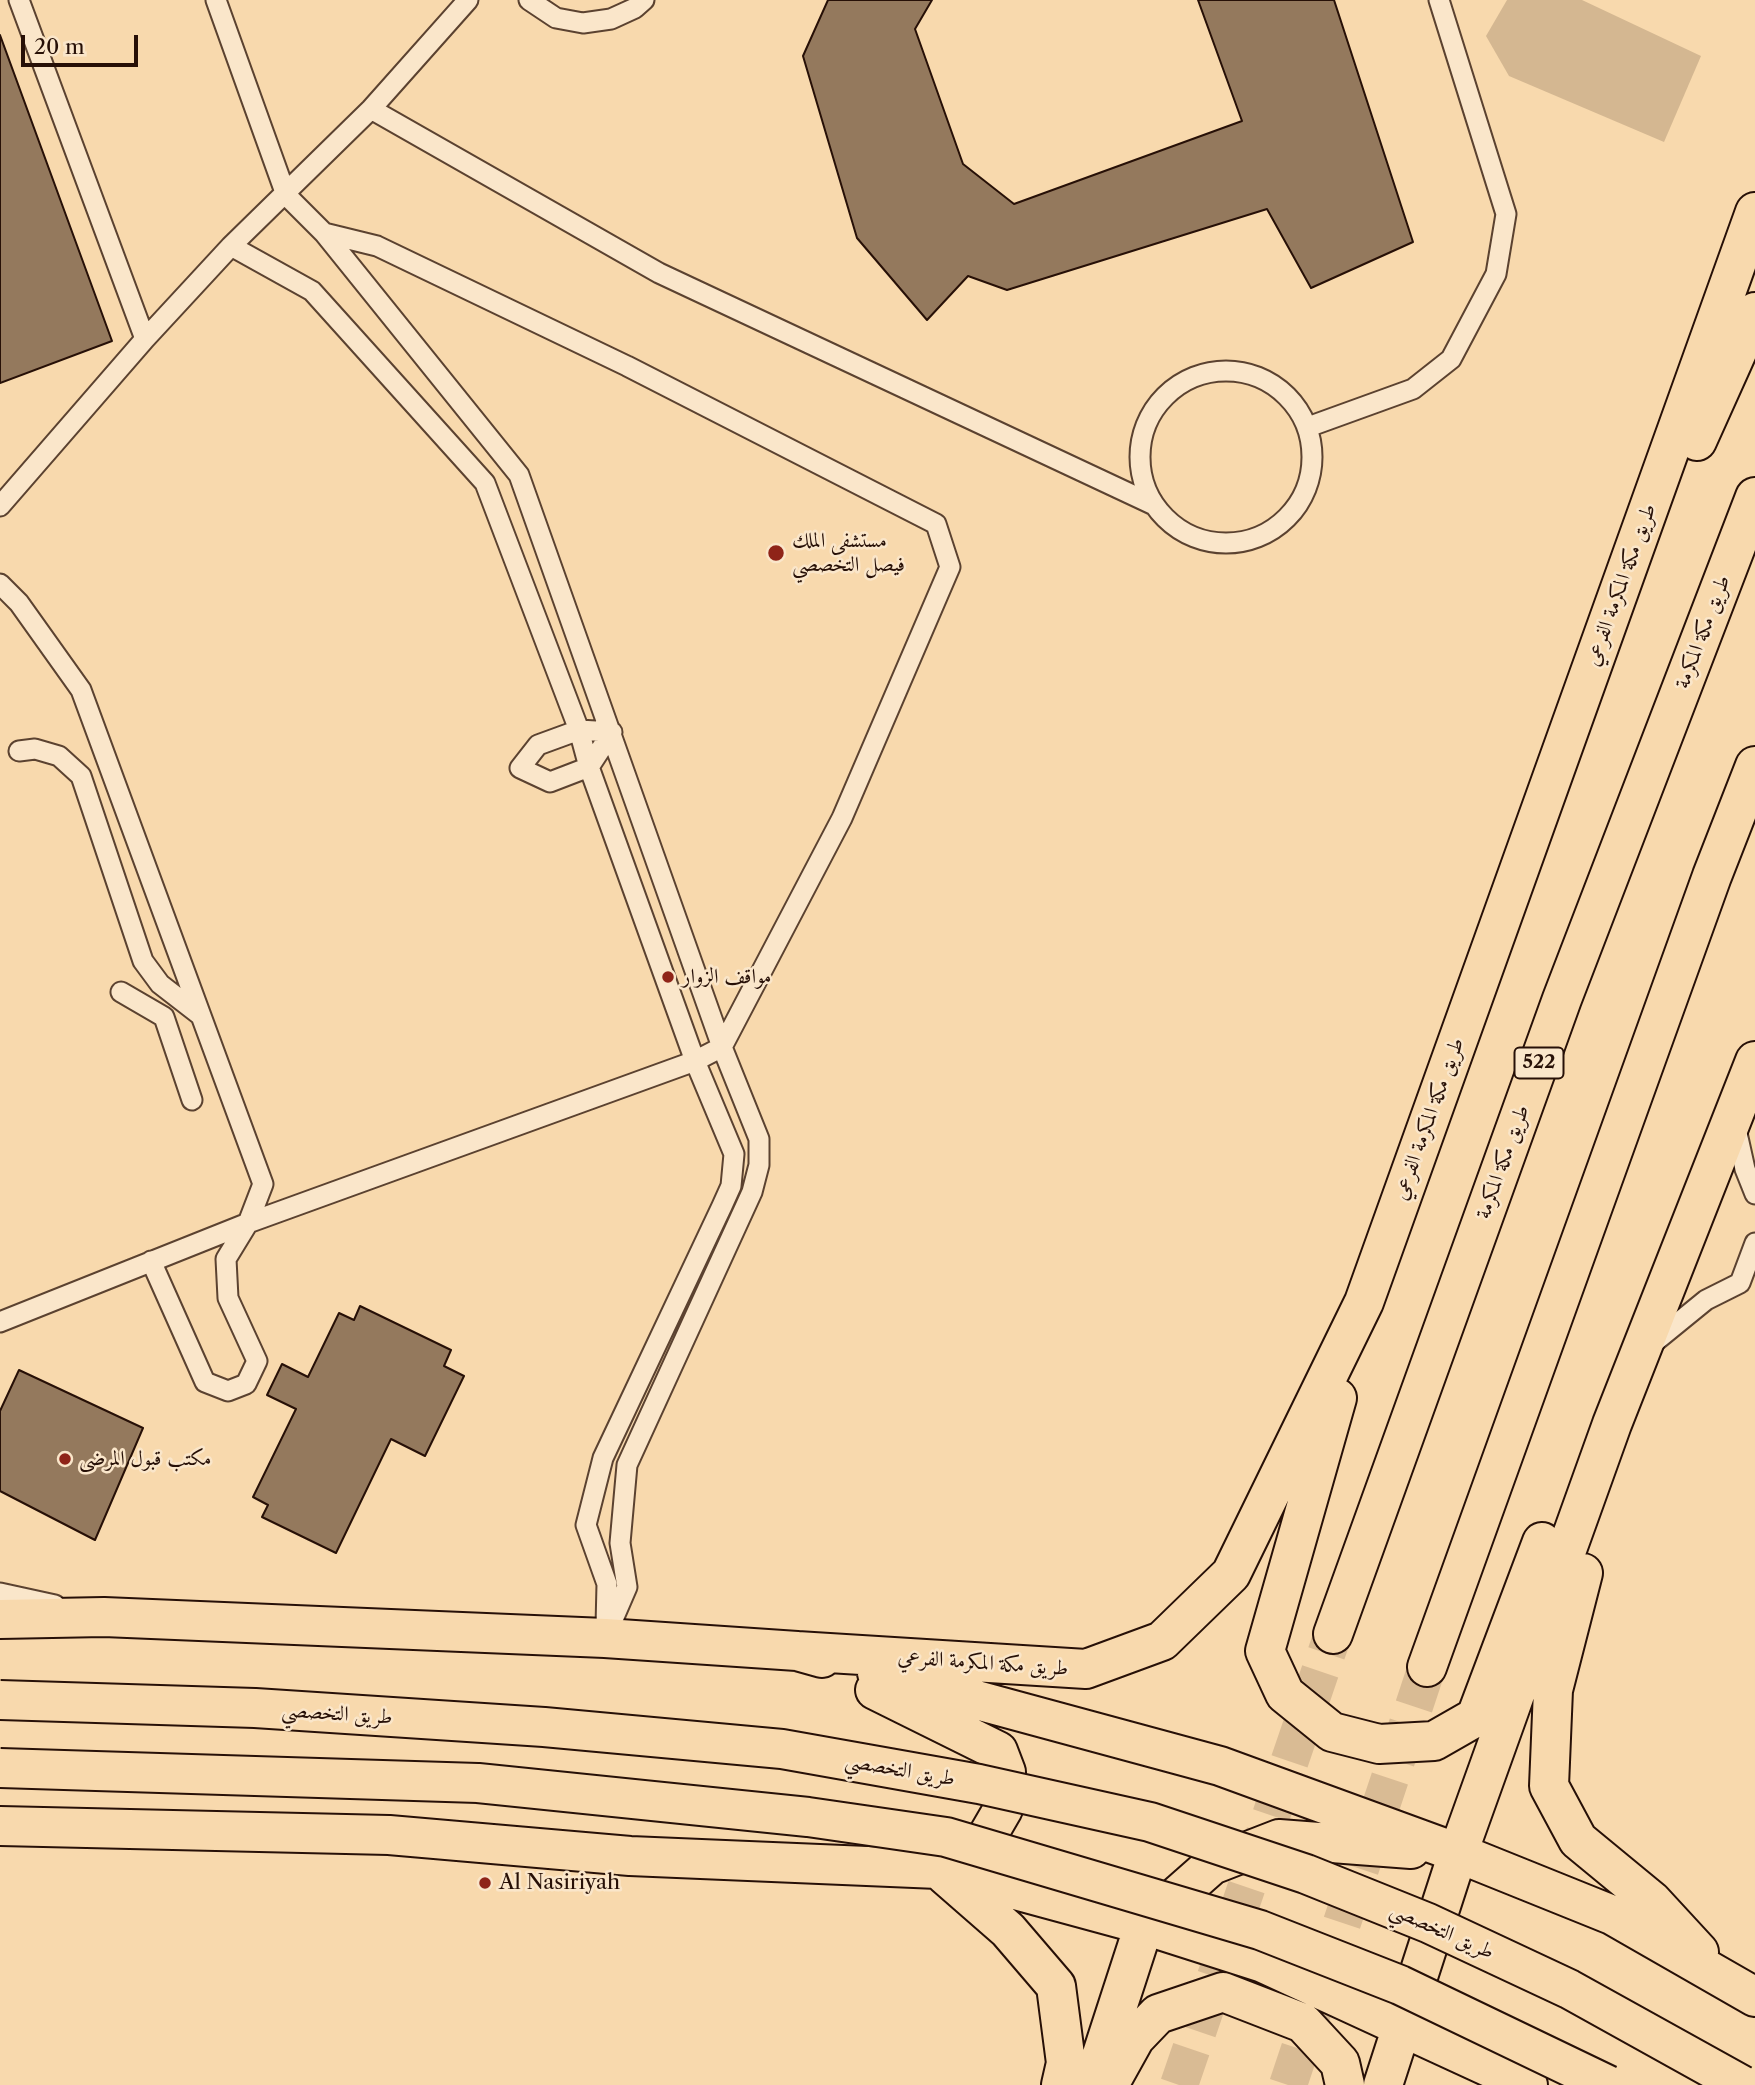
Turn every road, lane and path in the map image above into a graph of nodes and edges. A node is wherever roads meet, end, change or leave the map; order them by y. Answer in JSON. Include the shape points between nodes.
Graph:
{"nodes":[{"id":1,"x":19,"y":0,"type":"edge"},
{"id":2,"x":216,"y":0,"type":"edge"},
{"id":3,"x":468,"y":0,"type":"edge"},
{"id":4,"x":529,"y":0,"type":"edge"},
{"id":5,"x":644,"y":0,"type":"edge"},
{"id":6,"x":1439,"y":0,"type":"edge"},
{"id":7,"x":371,"y":109,"type":"junction"},
{"id":8,"x":286,"y":195,"type":"junction"},
{"id":9,"x":1755,"y":212,"type":"edge"},
{"id":10,"x":324,"y":233,"type":"junction"},
{"id":11,"x":231,"y":246,"type":"junction"},
{"id":12,"x":1755,"y":312,"type":"edge"},
{"id":13,"x":145,"y":339,"type":"junction"},
{"id":14,"x":1308,"y":427,"type":"junction"},
{"id":15,"x":1755,"y":497,"type":"edge"},
{"id":16,"x":1154,"y":505,"type":"junction"},
{"id":17,"x":0,"y":506,"type":"edge"},
{"id":18,"x":0,"y":584,"type":"edge"},
{"id":19,"x":1573,"y":717,"type":"junction"},
{"id":20,"x":579,"y":730,"type":"junction"},
{"id":21,"x":612,"y":732,"type":"junction"},
{"id":22,"x":19,"y":751,"type":"dead end"},
{"id":23,"x":1755,"y":766,"type":"edge"},
{"id":24,"x":589,"y":767,"type":"junction"},
{"id":25,"x":121,"y":992,"type":"dead end"},
{"id":26,"x":201,"y":1015,"type":"junction"},
{"id":27,"x":722,"y":1047,"type":"junction"},
{"id":28,"x":695,"y":1061,"type":"junction"},
{"id":29,"x":1755,"y":1061,"type":"edge"},
{"id":30,"x":192,"y":1100,"type":"dead end"},
{"id":31,"x":1742,"y":1110,"type":"edge"},
{"id":32,"x":1755,"y":1194,"type":"edge"},
{"id":33,"x":248,"y":1223,"type":"junction"},
{"id":34,"x":1755,"y":1242,"type":"edge"},
{"id":35,"x":151,"y":1262,"type":"junction"},
{"id":36,"x":1364,"y":1302,"type":"junction"},
{"id":37,"x":0,"y":1322,"type":"edge"},
{"id":38,"x":1640,"y":1353,"type":"junction"},
{"id":39,"x":1612,"y":1424,"type":"junction"},
{"id":40,"x":0,"y":1592,"type":"edge"},
{"id":41,"x":104,"y":1616,"type":"junction"},
{"id":42,"x":0,"y":1619,"type":"edge"},
{"id":43,"x":1333,"y":1634,"type":"tunnel mouth"},
{"id":44,"x":605,"y":1638,"type":"junction"},
{"id":45,"x":797,"y":1651,"type":"junction"},
{"id":46,"x":1427,"y":1667,"type":"tunnel mouth"},
{"id":47,"x":0,"y":1700,"type":"edge"},
{"id":48,"x":0,"y":1768,"type":"edge"},
{"id":49,"x":0,"y":1826,"type":"edge"},
{"id":50,"x":1458,"y":1853,"type":"junction"},
{"id":51,"x":938,"y":1869,"type":"junction"},
{"id":52,"x":1144,"y":1925,"type":"junction"},
{"id":53,"x":1739,"y":1988,"type":"edge"},
{"id":54,"x":1403,"y":2026,"type":"junction"},
{"id":55,"x":1061,"y":2085,"type":"edge"},
{"id":56,"x":1092,"y":2085,"type":"edge"},
{"id":57,"x":1109,"y":2085,"type":"edge"},
{"id":58,"x":1345,"y":2085,"type":"edge"},
{"id":59,"x":1383,"y":2085,"type":"edge"},
{"id":60,"x":1528,"y":2085,"type":"edge"},
{"id":61,"x":1608,"y":2085,"type":"edge"},
{"id":62,"x":1742,"y":2085,"type":"edge"}],
"edges":[{"from":1,"to":13,"type":"lane"},
{"from":2,"to":8,"type":"lane"},
{"from":3,"to":7,"type":"lane"},
{"from":4,"to":5,"type":"lane","via":[[556,18],[583,23],[611,19]]},
{"from":6,"to":14,"type":"lane","via":[[1506,214],[1496,274],[1451,359],[1413,389]]},
{"from":7,"to":8,"type":"lane"},
{"from":7,"to":16,"type":"lane","via":[[659,273]]},
{"from":8,"to":10,"type":"lane"},
{"from":8,"to":11,"type":"lane"},
{"from":9,"to":19,"type":"main road","name":"طريق مكة المكرمة الفرعي"},
{"from":10,"to":21,"type":"lane","via":[[519,475]]},
{"from":10,"to":27,"type":"lane","via":[[377,246],[627,366],[936,524],[950,567],[842,818]]},
{"from":11,"to":13,"type":"lane"},
{"from":11,"to":20,"type":"lane","via":[[312,291],[485,482]]},
{"from":12,"to":19,"type":"main road"},
{"from":13,"to":17,"type":"lane"},
{"from":14,"to":16,"type":"lane","via":[[1313,457],[1308,487],[1294,511],[1275,529],[1250,541],[1223,544],[1196,539],[1172,526]]},
{"from":14,"to":16,"type":"lane","via":[[1293,401],[1270,381],[1242,371],[1212,371],[1183,381],[1160,401],[1145,427],[1140,453],[1143,481]]},
{"from":15,"to":43,"type":"main road","name":"طريق مكة المكرمة","number":"522","via":[[1562,999]]},
{"from":18,"to":26,"type":"lane","via":[[19,603],[81,690]]},
{"from":19,"to":36,"type":"main road","name":"طريق مكة المكرمة الفرعي"},
{"from":20,"to":21,"type":"lane"},
{"from":20,"to":24,"type":"lane"},
{"from":20,"to":24,"type":"lane","via":[[538,745],[520,768],[550,782]]},
{"from":21,"to":24,"type":"lane"},
{"from":21,"to":27,"type":"lane"},
{"from":22,"to":26,"type":"lane","via":[[35,749],[59,756],[81,776],[143,961],[160,984]]},
{"from":23,"to":46,"type":"main road"},
{"from":24,"to":28,"type":"lane"},
{"from":25,"to":30,"type":"lane","via":[[164,1017]]},
{"from":26,"to":33,"type":"lane","via":[[263,1184]]},
{"from":27,"to":28,"type":"lane"},
{"from":27,"to":44,"type":"lane","via":[[759,1139],[759,1165],[752,1192],[627,1465],[620,1542],[627,1587]]},
{"from":28,"to":33,"type":"lane"},
{"from":28,"to":44,"type":"lane","via":[[734,1154],[731,1186],[603,1458],[586,1525],[607,1584]]},
{"from":29,"to":31,"type":"main road"},
{"from":31,"to":32,"type":"lane","via":[[1745,1169]]},
{"from":31,"to":38,"type":"main road"},
{"from":33,"to":35,"type":"lane"},
{"from":33,"to":35,"type":"lane","via":[[226,1259],[228,1298],[257,1361],[246,1384],[228,1391],[205,1382]]},
{"from":34,"to":38,"type":"lane","via":[[1740,1283],[1706,1300]]},
{"from":35,"to":37,"type":"lane"},
{"from":36,"to":39,"type":"main road","via":[[1265,1651],[1285,1694],[1332,1732],[1379,1744],[1434,1741],[1476,1717],[1553,1513]]},
{"from":36,"to":45,"type":"main road","name":"طريق مكة المكرمة الفرعي","via":[[1231,1574],[1163,1641],[1086,1669]]},
{"from":38,"to":39,"type":"main road"},
{"from":39,"to":50,"type":"main road"},
{"from":39,"to":53,"type":"main road","via":[[1599,1520],[1553,1690],[1549,1787],[1578,1840],[1653,1901]]},
{"from":40,"to":41,"type":"lane"},
{"from":41,"to":42,"type":"main road"},
{"from":41,"to":44,"type":"main road"},
{"from":44,"to":45,"type":"main road"},
{"from":45,"to":50,"type":"main road","via":[[1220,1766]]},
{"from":45,"to":51,"type":"main road","via":[[998,1751],[1006,1772],[1003,1810],[985,1840],[952,1865]]},
{"from":47,"to":62,"type":"main road","name":"طريق التخصصي","bridge":true,"via":[[254,1708],[544,1727],[782,1749],[979,1784],[1150,1822],[1306,1874],[1428,1923],[1569,1989]]},
{"from":48,"to":61,"type":"main road","bridge":true,"via":[[478,1783],[808,1817],[946,1837],[1260,1930],[1400,1985]]},
{"from":49,"to":51,"type":"main road","via":[[389,1835],[630,1856]]},
{"from":50,"to":52,"type":"main road","via":[[1279,1839],[1212,1865]]},
{"from":50,"to":53,"type":"main road","via":[[1612,1915]]},
{"from":50,"to":54,"type":"main road"},
{"from":51,"to":52,"type":"main road"},
{"from":51,"to":55,"type":"main road","via":[[1008,1930],[1056,1986],[1066,2063]]},
{"from":52,"to":54,"type":"main road","via":[[1264,1964]]},
{"from":52,"to":56,"type":"main road"},
{"from":54,"to":59,"type":"main road"},
{"from":54,"to":60,"type":"main road"},
{"from":57,"to":58,"type":"main road","via":[[1135,2038],[1158,2014],[1223,1992],[1303,2024],[1340,2063]]}]}
